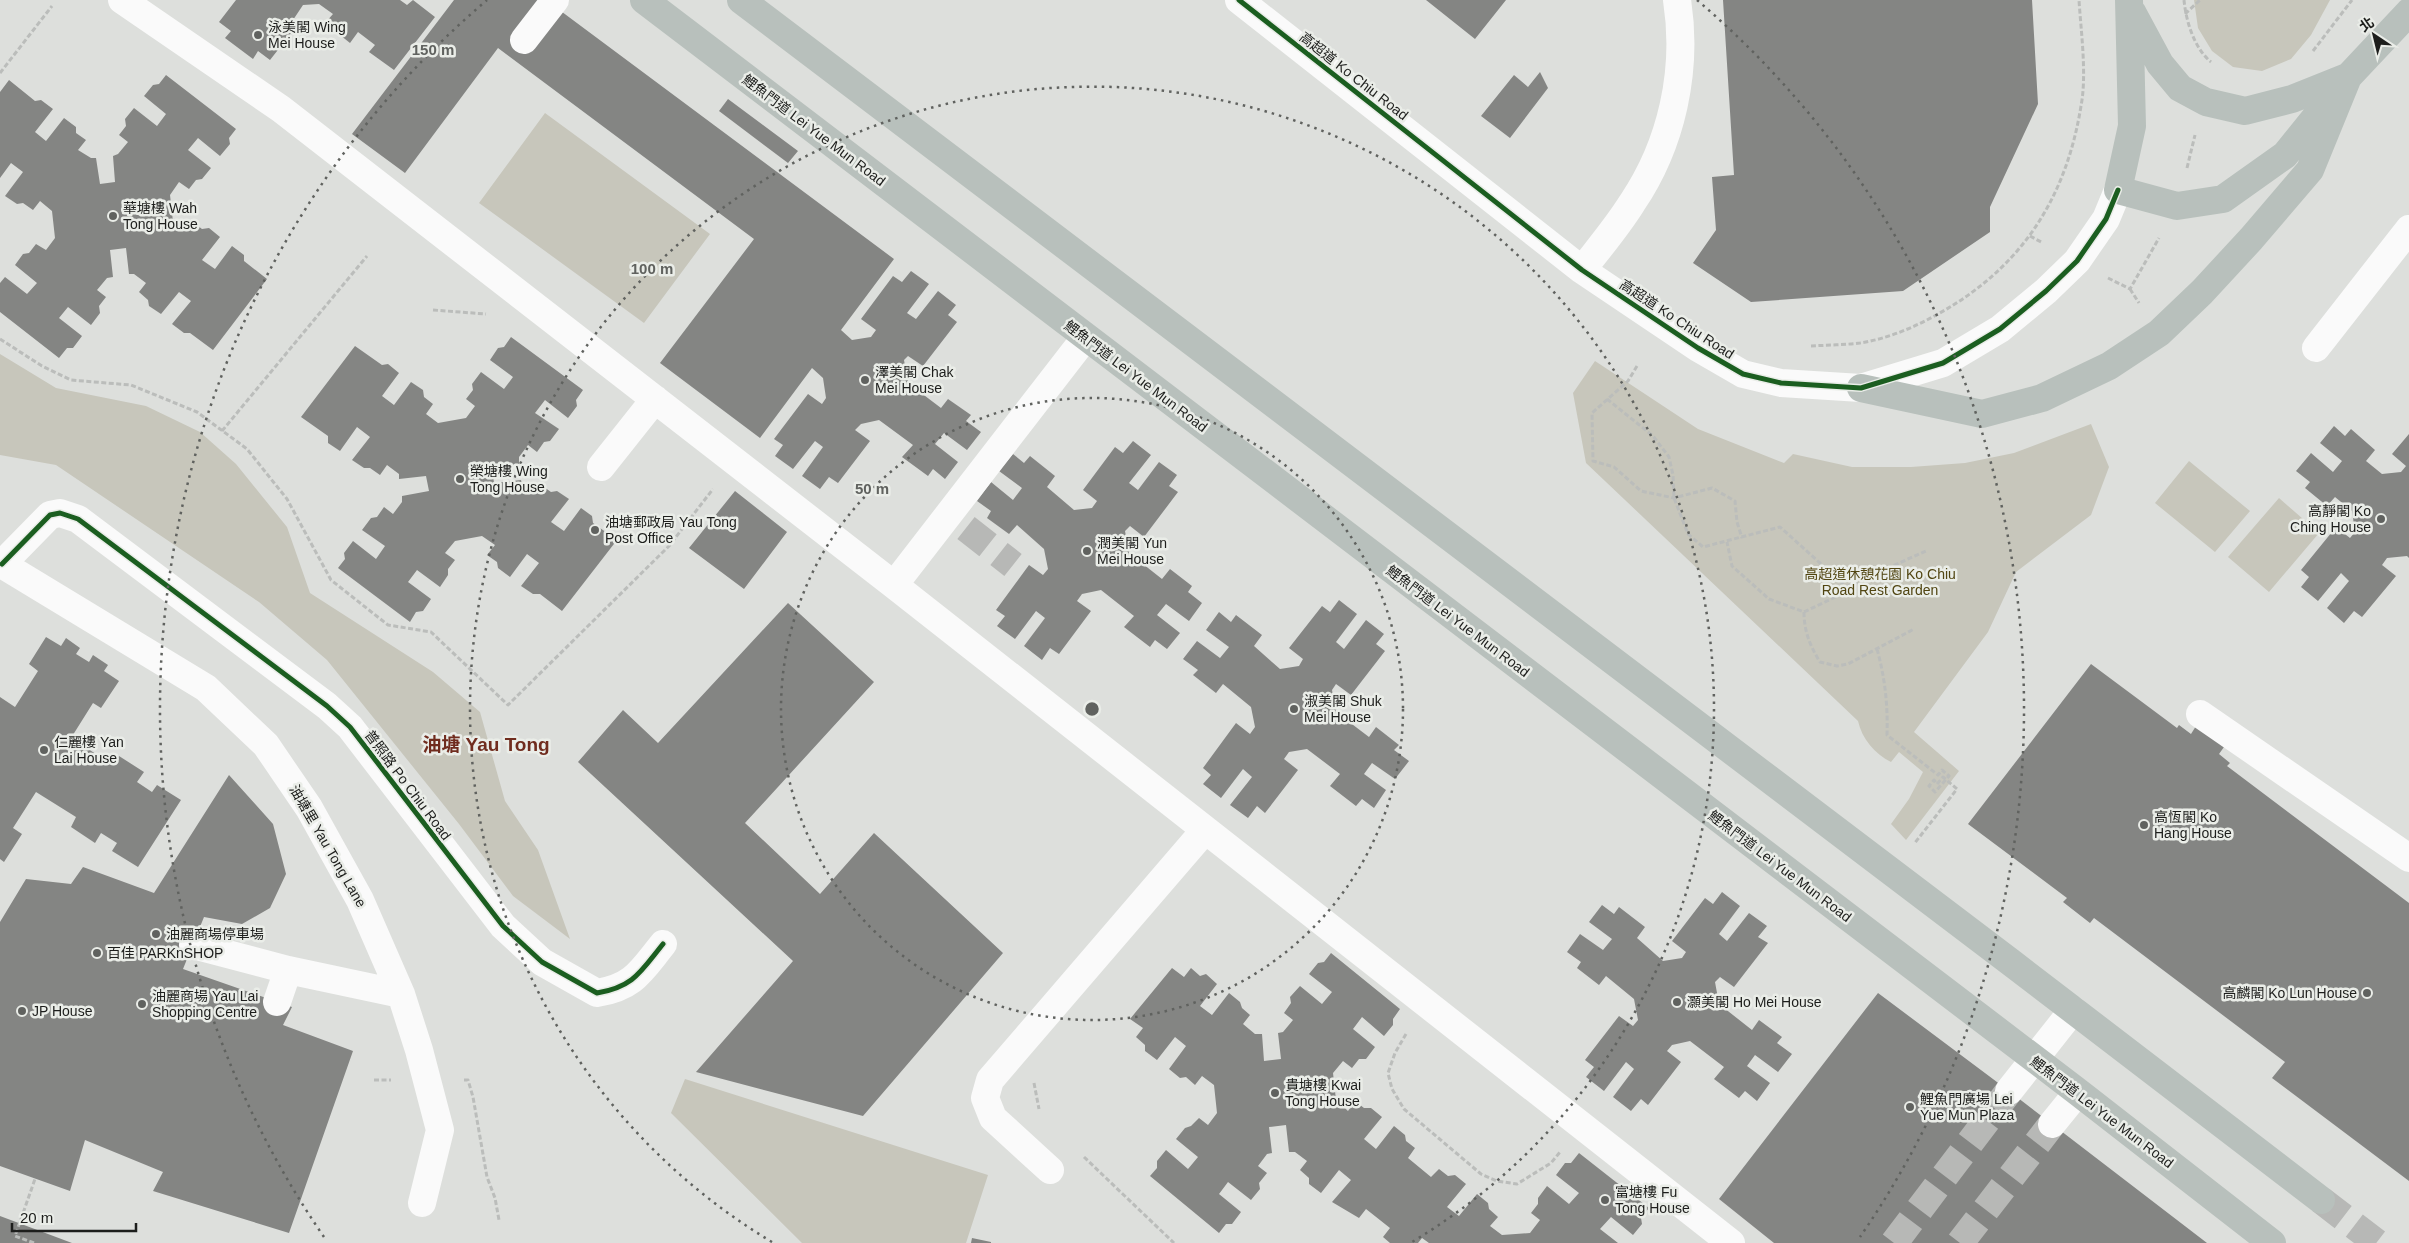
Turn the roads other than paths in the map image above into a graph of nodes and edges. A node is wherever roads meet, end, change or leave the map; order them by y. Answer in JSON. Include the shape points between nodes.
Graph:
{"nodes":[{"id":1,"x":122,"y":0,"type":"edge"},
{"id":2,"x":555,"y":0,"type":"edge"},
{"id":3,"x":644,"y":0,"type":"edge"},
{"id":4,"x":741,"y":0,"type":"edge"},
{"id":5,"x":1239,"y":0,"type":"edge"},
{"id":6,"x":1677,"y":0,"type":"edge"},
{"id":7,"x":2129,"y":4,"type":"edge"},
{"id":8,"x":2409,"y":12,"type":"edge"},
{"id":9,"x":524,"y":40,"type":"dead end"},
{"id":10,"x":2348,"y":77,"type":"junction"},
{"id":11,"x":2118,"y":190,"type":"junction"},
{"id":12,"x":2409,"y":229,"type":"edge"},
{"id":13,"x":1582,"y":270,"type":"junction"},
{"id":14,"x":1085,"y":338,"type":"junction"},
{"id":15,"x":2316,"y":348,"type":"dead end"},
{"id":16,"x":1861,"y":388,"type":"junction"},
{"id":17,"x":655,"y":399,"type":"junction"},
{"id":18,"x":601,"y":467,"type":"dead end"},
{"id":19,"x":1,"y":564,"type":"edge"},
{"id":20,"x":894,"y":585,"type":"junction"},
{"id":21,"x":2200,"y":714,"type":"dead end"},
{"id":22,"x":1205,"y":830,"type":"junction"},
{"id":23,"x":2409,"y":858,"type":"edge"},
{"id":24,"x":664,"y":944,"type":"dead end"},
{"id":25,"x":193,"y":945,"type":"dead end"},
{"id":26,"x":288,"y":970,"type":"junction"},
{"id":27,"x":401,"y":994,"type":"junction"},
{"id":28,"x":277,"y":1002,"type":"dead end"},
{"id":29,"x":2073,"y":1010,"type":"junction"},
{"id":30,"x":2034,"y":1060,"type":"junction"},
{"id":31,"x":2009,"y":1091,"type":"tunnel mouth"},
{"id":32,"x":2078,"y":1092,"type":"junction"},
{"id":33,"x":2052,"y":1124,"type":"tunnel mouth"},
{"id":34,"x":1050,"y":1170,"type":"dead end"},
{"id":35,"x":2320,"y":1200,"type":"tunnel mouth"},
{"id":36,"x":422,"y":1203,"type":"dead end"},
{"id":37,"x":1731,"y":1243,"type":"edge"},
{"id":38,"x":2272,"y":1243,"type":"edge"}],
"edges":[{"from":1,"to":17,"type":"street","via":[[280,109]]},
{"from":2,"to":9,"type":"street"},
{"from":3,"to":14,"type":"main road","name":"鯉魚門道 Lei Yue Mun Road"},
{"from":4,"to":29,"type":"main road"},
{"from":5,"to":13,"type":"street","name":"高超道 Ko Chiu Road"},
{"from":6,"to":13,"type":"street","via":[[1681,55],[1667,132],[1633,203]]},
{"from":7,"to":10,"type":"main road","via":[[2160,64],[2180,88],[2206,102],[2245,111],[2292,99]]},
{"from":7,"to":11,"type":"main road","via":[[2132,126]]},
{"from":8,"to":10,"type":"main road"},
{"from":10,"to":11,"type":"main road","via":[[2284,155],[2222,199],[2178,206]]},
{"from":10,"to":16,"type":"main road","via":[[2310,170],[2202,292],[2159,333],[2109,366],[2042,398],[1982,414]]},
{"from":11,"to":16,"type":"street","name":"高超道 Ko Chiu Road","via":[[2106,219],[2077,261],[2046,292],[2000,329],[1943,363]]},
{"from":12,"to":15,"type":"street"},
{"from":13,"to":16,"type":"street","name":"高超道 Ko Chiu Road","via":[[1698,348],[1743,374],[1781,383]]},
{"from":14,"to":20,"type":"street","via":[[957,521]]},
{"from":14,"to":30,"type":"main road","name":"鯉魚門道 Lei Yue Mun Road"},
{"from":17,"to":18,"type":"street"},
{"from":17,"to":20,"type":"street"},
{"from":19,"to":24,"type":"street","name":"普照路 Po Chiu Road","via":[[50,515],[60,513],[78,519],[327,706],[350,727],[503,926],[542,962],[597,993],[624,986],[636,978]]},
{"from":19,"to":27,"type":"street","name":"油塘里 Yau Tong Lane","via":[[206,688],[266,745],[310,808],[360,900]]},
{"from":20,"to":22,"type":"street"},
{"from":21,"to":23,"type":"street"},
{"from":22,"to":34,"type":"street","via":[[990,1080],[985,1098],[993,1118]]},
{"from":22,"to":37,"type":"street"},
{"from":25,"to":26,"type":"street"},
{"from":26,"to":27,"type":"street"},
{"from":26,"to":28,"type":"street"},
{"from":27,"to":36,"type":"street","name":"油塘里 Yau Tong Lane","via":[[440,1130]]},
{"from":29,"to":30,"type":"street"},
{"from":29,"to":35,"type":"main road"},
{"from":30,"to":31,"type":"street"},
{"from":30,"to":32,"type":"main road","name":"鯉魚門道 Lei Yue Mun Road"},
{"from":32,"to":33,"type":"street"},
{"from":32,"to":38,"type":"main road","name":"鯉魚門道 Lei Yue Mun Road"}]}
